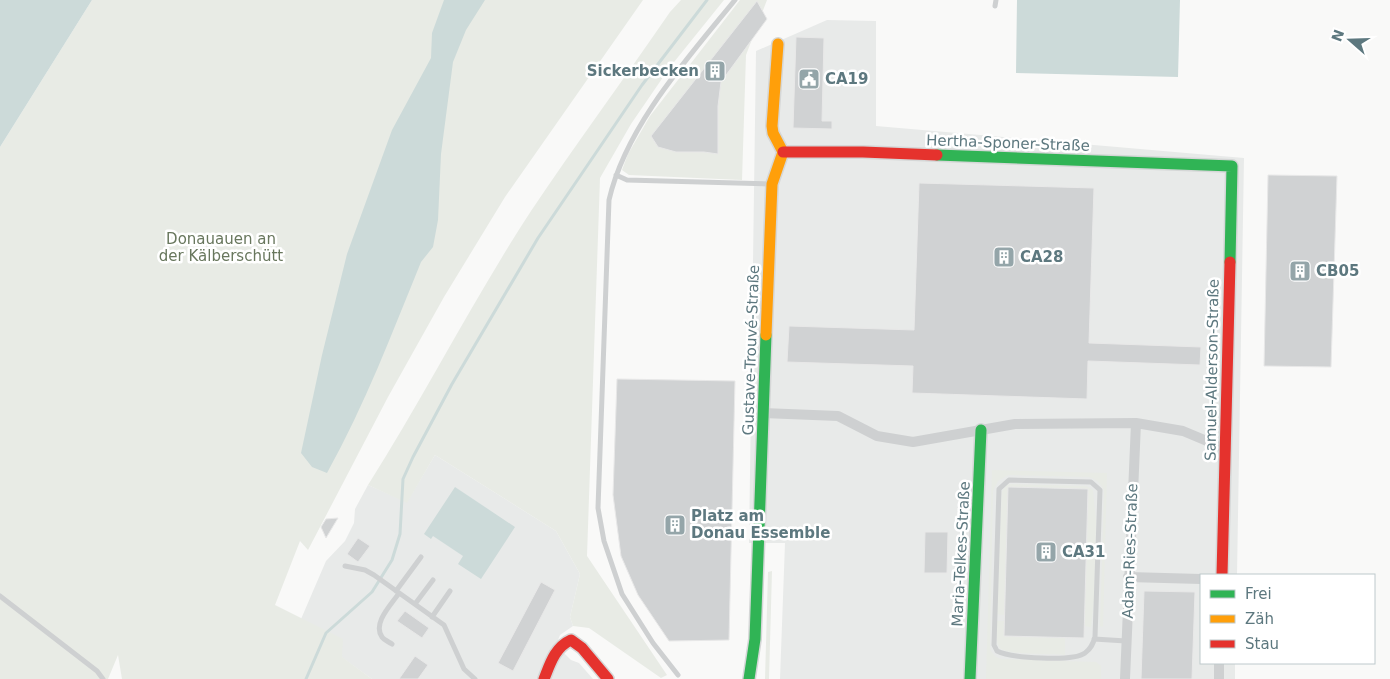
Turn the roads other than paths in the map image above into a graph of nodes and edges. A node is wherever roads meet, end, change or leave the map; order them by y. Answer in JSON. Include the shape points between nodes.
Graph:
{"nodes":[{"id":1,"x":735,"y":0,"type":"edge"},
{"id":2,"x":778,"y":44,"type":"dead end"},
{"id":3,"x":783,"y":152,"type":"junction"},
{"id":4,"x":1232,"y":166,"type":"joint"},
{"id":5,"x":616,"y":175,"type":"junction"},
{"id":6,"x":772,"y":184,"type":"junction"},
{"id":7,"x":763,"y":413,"type":"junction"},
{"id":8,"x":1136,"y":423,"type":"junction"},
{"id":9,"x":981,"y":430,"type":"junction"},
{"id":10,"x":1226,"y":449,"type":"junction"},
{"id":11,"x":421,"y":557,"type":"dead end"},
{"id":12,"x":345,"y":566,"type":"dead end"},
{"id":13,"x":1222,"y":574,"type":"edge"},
{"id":14,"x":1128,"y":577,"type":"junction"},
{"id":15,"x":1200,"y":579,"type":"edge"},
{"id":16,"x":433,"y":580,"type":"dead end"},
{"id":17,"x":450,"y":591,"type":"dead end"},
{"id":18,"x":398,"y":592,"type":"junction"},
{"id":19,"x":0,"y":596,"type":"edge"},
{"id":20,"x":414,"y":604,"type":"junction"},
{"id":21,"x":432,"y":616,"type":"junction"},
{"id":22,"x":1094,"y":639,"type":"junction"},
{"id":23,"x":1126,"y":641,"type":"junction"},
{"id":24,"x":392,"y":644,"type":"dead end"},
{"id":25,"x":752,"y":662,"type":"junction"},
{"id":26,"x":1219,"y":664,"type":"edge"},
{"id":27,"x":678,"y":675,"type":"dead end"},
{"id":28,"x":103,"y":679,"type":"edge"},
{"id":29,"x":475,"y":679,"type":"edge"},
{"id":30,"x":544,"y":679,"type":"edge"},
{"id":31,"x":608,"y":679,"type":"edge"},
{"id":32,"x":742,"y":679,"type":"edge"},
{"id":33,"x":749,"y":679,"type":"edge"},
{"id":34,"x":757,"y":679,"type":"edge"},
{"id":35,"x":970,"y":679,"type":"edge"},
{"id":36,"x":1125,"y":679,"type":"edge"},
{"id":37,"x":1219,"y":679,"type":"edge"}],
"edges":[{"from":1,"to":5,"type":"lane","via":[[647,114]]},
{"from":2,"to":3,"type":"street","via":[[772,126]]},
{"from":3,"to":4,"type":"street","name":"Hertha-Sponer-Straße"},
{"from":3,"to":6,"type":"street","name":"Gustave-Trouvé-Straße"},
{"from":4,"to":10,"type":"street","name":"Samuel-Alderson-Straße"},
{"from":5,"to":6,"type":"lane","via":[[627,180]]},
{"from":5,"to":27,"type":"lane","via":[[609,200],[598,508],[604,541],[622,594]]},
{"from":6,"to":7,"type":"street","name":"Gustave-Trouvé-Straße"},
{"from":7,"to":9,"type":"street","via":[[838,416],[877,436],[913,442]]},
{"from":7,"to":25,"type":"street","name":"Gustave-Trouvé-Straße"},
{"from":8,"to":9,"type":"street","via":[[1015,424]]},
{"from":8,"to":10,"type":"street","via":[[1182,431]]},
{"from":8,"to":14,"type":"street","name":"Adam-Ries-Straße"},
{"from":9,"to":35,"type":"street","name":"Maria-Telkes-Straße"},
{"from":10,"to":13,"type":"street","name":"Samuel-Alderson-Straße"},
{"from":11,"to":18,"type":"lane"},
{"from":12,"to":18,"type":"lane","via":[[365,570]]},
{"from":14,"to":15,"type":"street"},
{"from":14,"to":23,"type":"street","name":"Adam-Ries-Straße"},
{"from":16,"to":20,"type":"lane"},
{"from":17,"to":21,"type":"lane"},
{"from":18,"to":20,"type":"lane"},
{"from":18,"to":24,"type":"lane","via":[[380,621],[382,638]]},
{"from":19,"to":28,"type":"lane"},
{"from":20,"to":21,"type":"lane"},
{"from":21,"to":29,"type":"lane","via":[[444,625],[464,669]]},
{"from":22,"to":22,"type":"lane","via":[[1100,490],[1091,482],[1009,480],[999,488],[994,645],[997,651],[1066,658],[1085,654]]},
{"from":22,"to":23,"type":"lane"},
{"from":23,"to":36,"type":"street","name":"Adam-Ries-Straße"},
{"from":25,"to":32,"type":"street","name":"Gustave-Trouvé-Straße"},
{"from":25,"to":33,"type":"street","name":"Gustave-Trouvé-Straße"},
{"from":25,"to":34,"type":"street","name":"Gustave-Trouvé-Straße"},
{"from":26,"to":37,"type":"street"},
{"from":30,"to":31,"type":"street","via":[[560,646],[571,640]]}]}
